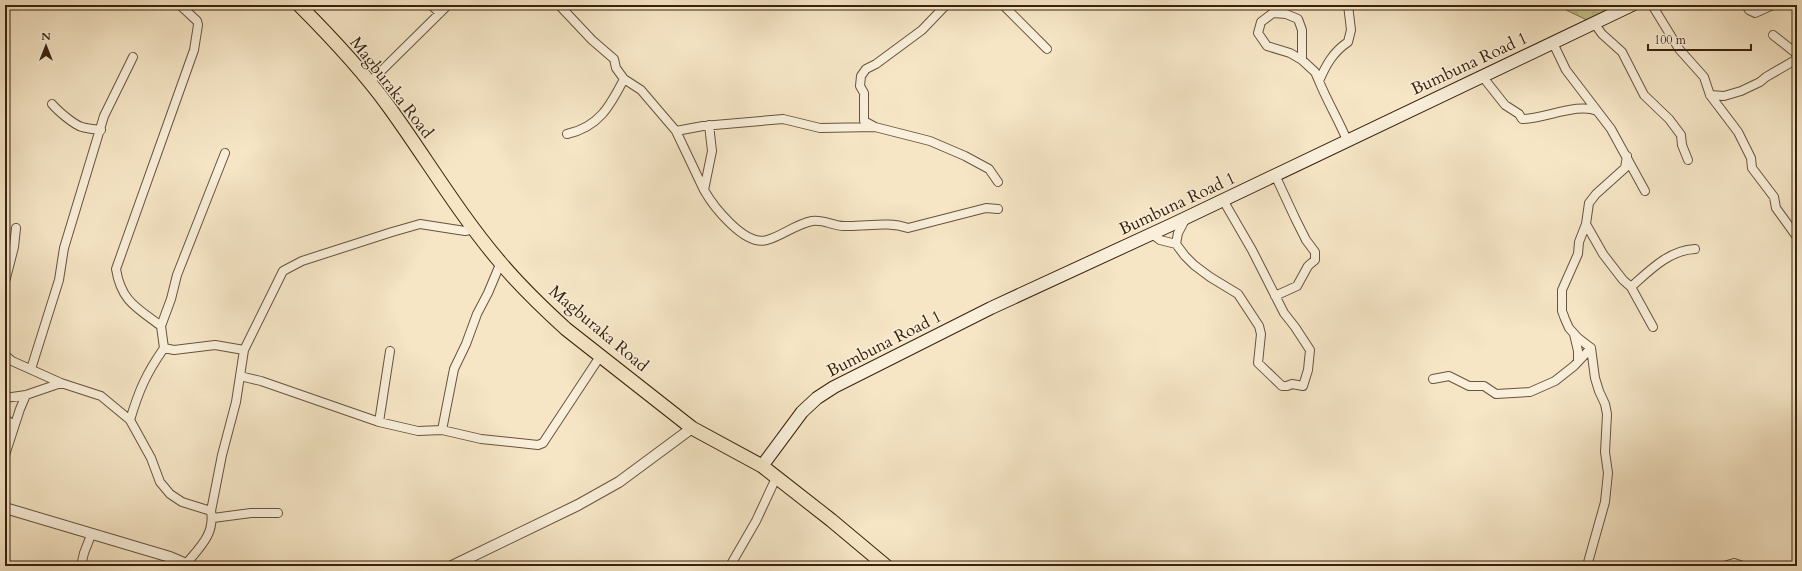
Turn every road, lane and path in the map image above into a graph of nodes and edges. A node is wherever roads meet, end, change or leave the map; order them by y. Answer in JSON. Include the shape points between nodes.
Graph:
{"nodes":[{"id":1,"x":180,"y":5,"type":"edge"},
{"id":2,"x":299,"y":5,"type":"edge"},
{"id":3,"x":431,"y":5,"type":"edge"},
{"id":4,"x":448,"y":5,"type":"edge"},
{"id":5,"x":559,"y":5,"type":"edge"},
{"id":6,"x":946,"y":5,"type":"edge"},
{"id":7,"x":1002,"y":5,"type":"edge"},
{"id":8,"x":1348,"y":5,"type":"edge"},
{"id":9,"x":1632,"y":5,"type":"edge"},
{"id":10,"x":1652,"y":5,"type":"edge"},
{"id":11,"x":1746,"y":5,"type":"edge"},
{"id":12,"x":1773,"y":5,"type":"edge"},
{"id":13,"x":440,"y":13,"type":"junction"},
{"id":14,"x":1594,"y":23,"type":"junction"},
{"id":15,"x":1774,"y":35,"type":"dead end"},
{"id":16,"x":1553,"y":43,"type":"junction"},
{"id":17,"x":1047,"y":49,"type":"dead end"},
{"id":18,"x":1797,"y":54,"type":"edge"},
{"id":19,"x":133,"y":57,"type":"dead end"},
{"id":20,"x":1797,"y":59,"type":"edge"},
{"id":21,"x":1302,"y":60,"type":"junction"},
{"id":22,"x":1482,"y":76,"type":"junction"},
{"id":23,"x":624,"y":79,"type":"junction"},
{"id":24,"x":1319,"y":81,"type":"junction"},
{"id":25,"x":369,"y":83,"type":"junction"},
{"id":26,"x":1710,"y":95,"type":"junction"},
{"id":27,"x":52,"y":104,"type":"dead end"},
{"id":28,"x":1597,"y":111,"type":"junction"},
{"id":29,"x":864,"y":121,"type":"junction"},
{"id":30,"x":710,"y":125,"type":"junction"},
{"id":31,"x":875,"y":127,"type":"junction"},
{"id":32,"x":852,"y":128,"type":"junction"},
{"id":33,"x":101,"y":130,"type":"junction"},
{"id":34,"x":676,"y":131,"type":"junction"},
{"id":35,"x":566,"y":134,"type":"dead end"},
{"id":36,"x":1342,"y":143,"type":"junction"},
{"id":37,"x":225,"y":153,"type":"dead end"},
{"id":38,"x":1627,"y":156,"type":"junction"},
{"id":39,"x":1688,"y":160,"type":"dead end"},
{"id":40,"x":1275,"y":175,"type":"junction"},
{"id":41,"x":998,"y":182,"type":"dead end"},
{"id":42,"x":704,"y":190,"type":"junction"},
{"id":43,"x":1645,"y":190,"type":"dead end"},
{"id":44,"x":1223,"y":200,"type":"junction"},
{"id":45,"x":998,"y":209,"type":"dead end"},
{"id":46,"x":1186,"y":218,"type":"junction"},
{"id":47,"x":1586,"y":224,"type":"junction"},
{"id":48,"x":16,"y":228,"type":"dead end"},
{"id":49,"x":475,"y":229,"type":"junction"},
{"id":50,"x":1152,"y":234,"type":"junction"},
{"id":51,"x":1797,"y":237,"type":"edge"},
{"id":52,"x":1176,"y":244,"type":"junction"},
{"id":53,"x":1695,"y":249,"type":"dead end"},
{"id":54,"x":501,"y":262,"type":"junction"},
{"id":55,"x":5,"y":282,"type":"edge"},
{"id":56,"x":1631,"y":287,"type":"junction"},
{"id":57,"x":1275,"y":296,"type":"junction"},
{"id":58,"x":160,"y":326,"type":"junction"},
{"id":59,"x":1653,"y":327,"type":"dead end"},
{"id":60,"x":1574,"y":333,"type":"junction"},
{"id":61,"x":164,"y":348,"type":"junction"},
{"id":62,"x":1591,"y":348,"type":"junction"},
{"id":63,"x":244,"y":350,"type":"junction"},
{"id":64,"x":390,"y":351,"type":"dead end"},
{"id":65,"x":5,"y":355,"type":"edge"},
{"id":66,"x":601,"y":356,"type":"junction"},
{"id":67,"x":1578,"y":361,"type":"junction"},
{"id":68,"x":31,"y":369,"type":"junction"},
{"id":69,"x":240,"y":376,"type":"junction"},
{"id":70,"x":1433,"y":379,"type":"dead end"},
{"id":71,"x":61,"y":382,"type":"junction"},
{"id":72,"x":26,"y":395,"type":"junction"},
{"id":73,"x":5,"y":398,"type":"edge"},
{"id":74,"x":5,"y":419,"type":"edge"},
{"id":75,"x":130,"y":420,"type":"junction"},
{"id":76,"x":379,"y":422,"type":"junction"},
{"id":77,"x":14,"y":425,"type":"junction"},
{"id":78,"x":692,"y":428,"type":"junction"},
{"id":79,"x":442,"y":430,"type":"junction"},
{"id":80,"x":5,"y":454,"type":"edge"},
{"id":81,"x":762,"y":466,"type":"junction"},
{"id":82,"x":776,"y":478,"type":"junction"},
{"id":83,"x":5,"y":508,"type":"edge"},
{"id":84,"x":278,"y":513,"type":"dead end"},
{"id":85,"x":212,"y":515,"type":"junction"},
{"id":86,"x":91,"y":535,"type":"junction"},
{"id":87,"x":173,"y":562,"type":"edge"},
{"id":88,"x":188,"y":565,"type":"edge"},
{"id":89,"x":81,"y":566,"type":"edge"},
{"id":90,"x":452,"y":566,"type":"edge"},
{"id":91,"x":730,"y":566,"type":"edge"},
{"id":92,"x":886,"y":566,"type":"edge"},
{"id":93,"x":1587,"y":566,"type":"edge"},
{"id":94,"x":1724,"y":566,"type":"edge"},
{"id":95,"x":1743,"y":566,"type":"edge"}],
"edges":[{"from":1,"to":58,"type":"street","via":[[197,21],[194,50],[116,269],[118,283],[128,300]]},
{"from":2,"to":25,"type":"main road","name":"Magburaka Road","via":[[338,44]]},
{"from":3,"to":13,"type":"street"},
{"from":4,"to":13,"type":"street"},
{"from":5,"to":23,"type":"street","via":[[614,59],[616,68]]},
{"from":6,"to":29,"type":"street","via":[[922,30],[866,69],[861,76]]},
{"from":7,"to":17,"type":"street"},
{"from":8,"to":24,"type":"street","via":[[1351,30],[1348,42],[1329,61]]},
{"from":9,"to":14,"type":"main road","name":"Bumbuna Road 1"},
{"from":10,"to":26,"type":"street","via":[[1679,49],[1704,77]]},
{"from":11,"to":12,"type":"street","via":[[1755,13]]},
{"from":13,"to":25,"type":"street"},
{"from":14,"to":16,"type":"main road","name":"Bumbuna Road 1"},
{"from":14,"to":39,"type":"street","via":[[1622,52],[1644,95],[1669,119],[1681,135]]},
{"from":15,"to":18,"type":"street"},
{"from":16,"to":22,"type":"main road","name":"Bumbuna Road 1"},
{"from":16,"to":28,"type":"street","via":[[1566,70]]},
{"from":19,"to":33,"type":"street","via":[[104,116]]},
{"from":20,"to":26,"type":"street","via":[[1741,91],[1724,96]]},
{"from":21,"to":21,"type":"street","via":[[1268,46],[1258,33],[1261,22],[1273,12],[1298,19],[1302,30]]},
{"from":21,"to":24,"type":"street","via":[[1315,72]]},
{"from":22,"to":28,"type":"street","via":[[1506,105],[1522,119],[1582,108]]},
{"from":22,"to":36,"type":"main road","name":"Bumbuna Road 1"},
{"from":23,"to":34,"type":"street","via":[[642,90]]},
{"from":23,"to":35,"type":"street","via":[[602,117],[579,131]]},
{"from":24,"to":36,"type":"street","via":[[1346,138]]},
{"from":25,"to":49,"type":"main road","name":"Magburaka Road"},
{"from":26,"to":51,"type":"street","via":[[1738,132],[1752,168],[1774,197],[1776,208]]},
{"from":27,"to":33,"type":"street","via":[[76,124]]},
{"from":28,"to":38,"type":"street"},
{"from":29,"to":31,"type":"street"},
{"from":29,"to":32,"type":"street"},
{"from":30,"to":32,"type":"street","via":[[783,119],[820,128]]},
{"from":30,"to":34,"type":"street"},
{"from":30,"to":42,"type":"street","via":[[712,152]]},
{"from":31,"to":32,"type":"street"},
{"from":31,"to":41,"type":"street","via":[[930,141],[965,156],[990,169]]},
{"from":33,"to":68,"type":"street","via":[[64,248],[59,280]]},
{"from":34,"to":42,"type":"street"},
{"from":36,"to":40,"type":"main road","name":"Bumbuna Road 1"},
{"from":37,"to":58,"type":"street"},
{"from":38,"to":43,"type":"street"},
{"from":38,"to":47,"type":"street","via":[[1625,168],[1589,203]]},
{"from":40,"to":44,"type":"main road","name":"Bumbuna Road 1"},
{"from":40,"to":57,"type":"street","via":[[1295,218],[1315,252],[1315,260],[1308,266],[1297,286]]},
{"from":42,"to":45,"type":"street","via":[[719,213],[747,237],[765,241],[811,221],[822,221],[843,227],[897,224],[908,228],[986,208]]},
{"from":44,"to":46,"type":"main road","name":"Bumbuna Road 1"},
{"from":44,"to":57,"type":"street"},
{"from":46,"to":50,"type":"main road","name":"Bumbuna Road 1"},
{"from":46,"to":52,"type":"street","via":[[1178,233]]},
{"from":47,"to":56,"type":"street","via":[[1603,254]]},
{"from":47,"to":60,"type":"street","via":[[1579,242],[1578,254],[1562,290],[1562,311]]},
{"from":48,"to":55,"type":"street"},
{"from":49,"to":54,"type":"main road","name":"Magburaka Road"},
{"from":49,"to":63,"type":"street","via":[[420,224],[302,261],[283,271]]},
{"from":50,"to":52,"type":"street","via":[[1160,240]]},
{"from":50,"to":81,"type":"main road","name":"Bumbuna Road 1","via":[[991,308],[834,387],[802,412]]},
{"from":52,"to":57,"type":"street","via":[[1194,265],[1238,294],[1259,326],[1261,334],[1258,363],[1282,386],[1303,386],[1310,350]]},
{"from":53,"to":56,"type":"street","via":[[1674,253]]},
{"from":54,"to":66,"type":"main road","name":"Magburaka Road","via":[[548,312]]},
{"from":54,"to":79,"type":"street","via":[[454,369]]},
{"from":56,"to":59,"type":"street"},
{"from":58,"to":61,"type":"street"},
{"from":60,"to":62,"type":"street"},
{"from":60,"to":67,"type":"street"},
{"from":61,"to":63,"type":"street","via":[[174,350],[215,345]]},
{"from":61,"to":75,"type":"street","via":[[139,390]]},
{"from":62,"to":67,"type":"street"},
{"from":62,"to":93,"type":"street","via":[[1595,378],[1607,414],[1605,452],[1608,473],[1605,502]]},
{"from":63,"to":69,"type":"street"},
{"from":64,"to":76,"type":"street"},
{"from":65,"to":68,"type":"street"},
{"from":66,"to":78,"type":"main road","name":"Magburaka Road"},
{"from":66,"to":79,"type":"street","via":[[543,443],[538,445],[481,439]]},
{"from":67,"to":70,"type":"street","via":[[1555,381],[1530,392],[1496,394],[1484,386],[1469,386],[1449,376]]},
{"from":68,"to":71,"type":"street"},
{"from":69,"to":76,"type":"street"},
{"from":69,"to":85,"type":"street"},
{"from":71,"to":72,"type":"street"},
{"from":71,"to":75,"type":"street","via":[[101,396]]},
{"from":72,"to":73,"type":"street"},
{"from":72,"to":77,"type":"street"},
{"from":74,"to":77,"type":"street"},
{"from":75,"to":85,"type":"street","via":[[151,458],[160,482],[170,494]]},
{"from":76,"to":79,"type":"street","via":[[418,431]]},
{"from":77,"to":80,"type":"street"},
{"from":78,"to":81,"type":"main road","name":"Magburaka Road"},
{"from":78,"to":90,"type":"street","via":[[619,482],[578,505]]},
{"from":81,"to":82,"type":"main road","name":"Magburaka Road"},
{"from":82,"to":91,"type":"street","via":[[756,521]]},
{"from":82,"to":92,"type":"main road","name":"Magburaka Road"},
{"from":83,"to":86,"type":"street"},
{"from":84,"to":85,"type":"street"},
{"from":85,"to":88,"type":"street","via":[[209,536]]},
{"from":86,"to":87,"type":"street"},
{"from":86,"to":89,"type":"street"},
{"from":87,"to":88,"type":"street"},
{"from":94,"to":95,"type":"street","via":[[1734,563]]}]}
